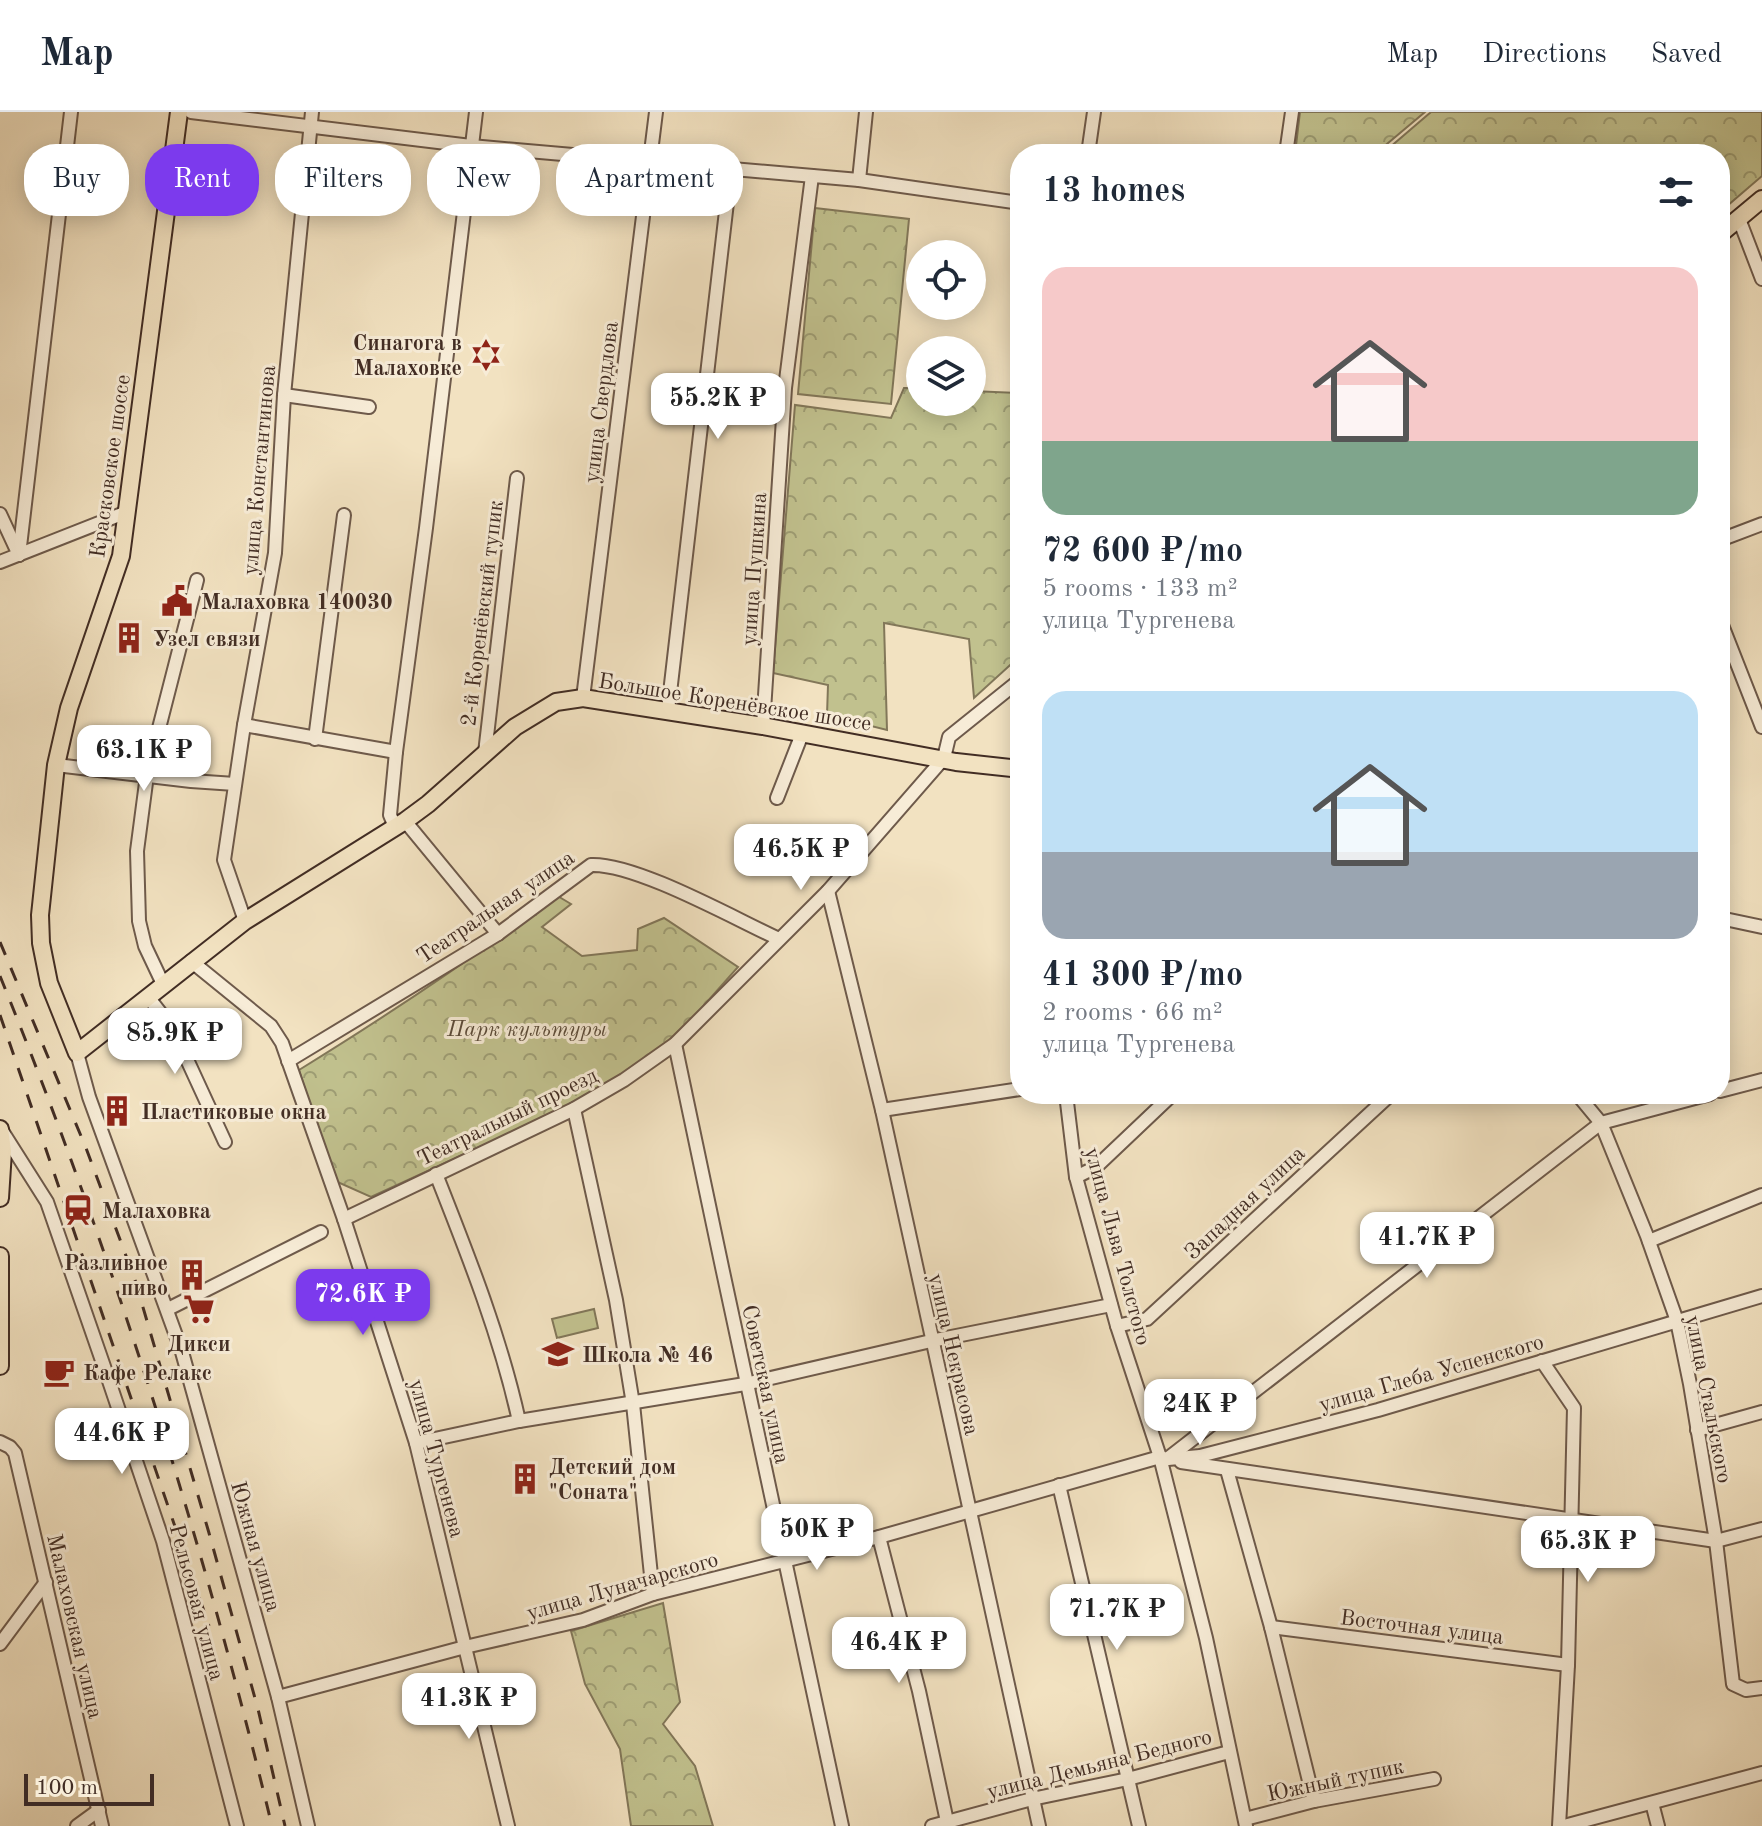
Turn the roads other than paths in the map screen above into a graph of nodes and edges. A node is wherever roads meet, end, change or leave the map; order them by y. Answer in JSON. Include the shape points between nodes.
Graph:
{"nodes":[{"id":1,"x":71,"y":112,"type":"edge"},
{"id":2,"x":179,"y":112,"type":"edge"},
{"id":3,"x":191,"y":112,"type":"edge"},
{"id":4,"x":312,"y":112,"type":"edge"},
{"id":5,"x":476,"y":112,"type":"edge"},
{"id":6,"x":656,"y":112,"type":"edge"},
{"id":7,"x":866,"y":112,"type":"edge"},
{"id":8,"x":1094,"y":112,"type":"edge"},
{"id":9,"x":1292,"y":112,"type":"edge"},
{"id":10,"x":310,"y":127,"type":"junction"},
{"id":11,"x":454,"y":144,"type":"edge"},
{"id":12,"x":471,"y":144,"type":"edge"},
{"id":13,"x":652,"y":144,"type":"edge"},
{"id":14,"x":1089,"y":144,"type":"edge"},
{"id":15,"x":1287,"y":144,"type":"edge"},
{"id":16,"x":743,"y":169,"type":"edge"},
{"id":17,"x":812,"y":176,"type":"junction"},
{"id":18,"x":859,"y":180,"type":"junction"},
{"id":19,"x":1762,"y":199,"type":"edge"},
{"id":20,"x":1010,"y":202,"type":"edge"},
{"id":21,"x":463,"y":216,"type":"edge"},
{"id":22,"x":643,"y":216,"type":"edge"},
{"id":23,"x":725,"y":216,"type":"edge"},
{"id":24,"x":1739,"y":219,"type":"junction"},
{"id":25,"x":1730,"y":226,"type":"edge"},
{"id":26,"x":1762,"y":279,"type":"edge"},
{"id":27,"x":284,"y":395,"type":"junction"},
{"id":28,"x":369,"y":407,"type":"dead end"},
{"id":29,"x":517,"y":478,"type":"dead end"},
{"id":30,"x":127,"y":512,"type":"junction"},
{"id":31,"x":0,"y":514,"type":"edge"},
{"id":32,"x":344,"y":515,"type":"dead end"},
{"id":33,"x":1762,"y":524,"type":"edge"},
{"id":34,"x":1730,"y":536,"type":"edge"},
{"id":35,"x":19,"y":555,"type":"junction"},
{"id":36,"x":0,"y":562,"type":"edge"},
{"id":37,"x":197,"y":580,"type":"dead end"},
{"id":38,"x":1730,"y":645,"type":"edge"},
{"id":39,"x":1010,"y":688,"type":"edge"},
{"id":40,"x":583,"y":698,"type":"junction"},
{"id":41,"x":668,"y":710,"type":"junction"},
{"id":42,"x":244,"y":725,"type":"junction"},
{"id":43,"x":763,"y":726,"type":"junction"},
{"id":44,"x":1762,"y":727,"type":"edge"},
{"id":45,"x":802,"y":734,"type":"junction"},
{"id":46,"x":315,"y":739,"type":"junction"},
{"id":47,"x":396,"y":752,"type":"junction"},
{"id":48,"x":485,"y":753,"type":"junction"},
{"id":49,"x":944,"y":758,"type":"junction"},
{"id":50,"x":56,"y":765,"type":"junction"},
{"id":51,"x":1010,"y":768,"type":"edge"},
{"id":52,"x":147,"y":775,"type":"junction"},
{"id":53,"x":235,"y":784,"type":"junction"},
{"id":54,"x":777,"y":798,"type":"dead end"},
{"id":55,"x":400,"y":824,"type":"junction"},
{"id":56,"x":828,"y":891,"type":"junction"},
{"id":57,"x":1730,"y":920,"type":"edge"},
{"id":58,"x":245,"y":921,"type":"junction"},
{"id":59,"x":1762,"y":927,"type":"edge"},
{"id":60,"x":498,"y":934,"type":"junction"},
{"id":61,"x":779,"y":939,"type":"junction"},
{"id":62,"x":191,"y":961,"type":"junction"},
{"id":63,"x":163,"y":984,"type":"junction"},
{"id":64,"x":148,"y":997,"type":"junction"},
{"id":65,"x":675,"y":1044,"type":"junction"},
{"id":66,"x":77,"y":1053,"type":"junction"},
{"id":67,"x":288,"y":1061,"type":"junction"},
{"id":68,"x":1762,"y":1080,"type":"edge"},
{"id":69,"x":1730,"y":1088,"type":"edge"},
{"id":70,"x":1010,"y":1091,"type":"edge"},
{"id":71,"x":1067,"y":1104,"type":"edge"},
{"id":72,"x":1162,"y":1104,"type":"edge"},
{"id":73,"x":1380,"y":1104,"type":"edge"},
{"id":74,"x":1585,"y":1104,"type":"edge"},
{"id":75,"x":1672,"y":1104,"type":"edge"},
{"id":76,"x":574,"y":1109,"type":"junction"},
{"id":77,"x":882,"y":1110,"type":"junction"},
{"id":78,"x":1601,"y":1123,"type":"junction"},
{"id":79,"x":0,"y":1128,"type":"edge"},
{"id":80,"x":225,"y":1142,"type":"dead end"},
{"id":81,"x":436,"y":1174,"type":"junction"},
{"id":82,"x":1076,"y":1177,"type":"junction"},
{"id":83,"x":1762,"y":1195,"type":"edge"},
{"id":84,"x":0,"y":1198,"type":"edge"},
{"id":85,"x":344,"y":1219,"type":"junction"},
{"id":86,"x":321,"y":1232,"type":"dead end"},
{"id":87,"x":1649,"y":1241,"type":"junction"},
{"id":88,"x":0,"y":1256,"type":"edge"},
{"id":89,"x":1762,"y":1296,"type":"edge"},
{"id":90,"x":1111,"y":1305,"type":"junction"},
{"id":91,"x":168,"y":1309,"type":"junction"},
{"id":92,"x":1677,"y":1321,"type":"junction"},
{"id":93,"x":1117,"y":1326,"type":"junction"},
{"id":94,"x":931,"y":1341,"type":"junction"},
{"id":95,"x":1542,"y":1361,"type":"junction"},
{"id":96,"x":0,"y":1366,"type":"edge"},
{"id":97,"x":745,"y":1384,"type":"junction"},
{"id":98,"x":633,"y":1404,"type":"junction"},
{"id":99,"x":1762,"y":1412,"type":"edge"},
{"id":100,"x":519,"y":1421,"type":"junction"},
{"id":101,"x":1697,"y":1430,"type":"junction"},
{"id":102,"x":0,"y":1442,"type":"edge"},
{"id":103,"x":416,"y":1443,"type":"junction"},
{"id":104,"x":1164,"y":1458,"type":"junction"},
{"id":105,"x":1227,"y":1470,"type":"junction"},
{"id":106,"x":1059,"y":1485,"type":"junction"},
{"id":107,"x":970,"y":1509,"type":"junction"},
{"id":108,"x":1572,"y":1520,"type":"junction"},
{"id":109,"x":1762,"y":1529,"type":"edge"},
{"id":110,"x":879,"y":1537,"type":"junction"},
{"id":111,"x":1716,"y":1541,"type":"junction"},
{"id":112,"x":787,"y":1561,"type":"junction"},
{"id":113,"x":46,"y":1582,"type":"junction"},
{"id":114,"x":653,"y":1594,"type":"junction"},
{"id":115,"x":1271,"y":1627,"type":"junction"},
{"id":116,"x":0,"y":1644,"type":"edge"},
{"id":117,"x":465,"y":1647,"type":"junction"},
{"id":118,"x":1568,"y":1665,"type":"junction"},
{"id":119,"x":1762,"y":1688,"type":"edge"},
{"id":120,"x":278,"y":1697,"type":"junction"},
{"id":121,"x":1229,"y":1752,"type":"junction"},
{"id":122,"x":1762,"y":1773,"type":"edge"},
{"id":123,"x":1128,"y":1779,"type":"junction"},
{"id":124,"x":1434,"y":1779,"type":"dead end"},
{"id":125,"x":1032,"y":1799,"type":"junction"},
{"id":126,"x":1314,"y":1801,"type":"junction"},
{"id":127,"x":1652,"y":1803,"type":"junction"},
{"id":128,"x":99,"y":1810,"type":"junction"},
{"id":129,"x":1245,"y":1822,"type":"edge"},
{"id":130,"x":948,"y":1824,"type":"edge"},
{"id":131,"x":77,"y":1826,"type":"edge"},
{"id":132,"x":102,"y":1826,"type":"edge"},
{"id":133,"x":237,"y":1826,"type":"edge"},
{"id":134,"x":308,"y":1826,"type":"edge"},
{"id":135,"x":508,"y":1826,"type":"edge"},
{"id":136,"x":842,"y":1826,"type":"edge"},
{"id":137,"x":932,"y":1826,"type":"edge"},
{"id":138,"x":1039,"y":1826,"type":"edge"},
{"id":139,"x":1139,"y":1826,"type":"edge"},
{"id":140,"x":1562,"y":1826,"type":"edge"},
{"id":141,"x":1658,"y":1826,"type":"edge"}],
"edges":[{"from":1,"to":35,"type":"street"},
{"from":2,"to":30,"type":"main road","name":"Красковское шоссе"},
{"from":3,"to":10,"type":"street"},
{"from":4,"to":10,"type":"street","name":"улица Константинова"},
{"from":5,"to":12,"type":"street"},
{"from":6,"to":13,"type":"street","name":"улица Свердлова"},
{"from":7,"to":18,"type":"street"},
{"from":8,"to":14,"type":"street"},
{"from":9,"to":15,"type":"street"},
{"from":10,"to":11,"type":"street"},
{"from":10,"to":27,"type":"street","name":"улица Константинова"},
{"from":16,"to":17,"type":"street"},
{"from":17,"to":18,"type":"street"},
{"from":17,"to":43,"type":"street","name":"улица Пушкина","via":[[785,388]]},
{"from":18,"to":20,"type":"street"},
{"from":19,"to":24,"type":"main road"},
{"from":21,"to":47,"type":"street"},
{"from":22,"to":40,"type":"street","name":"улица Свердлова"},
{"from":23,"to":41,"type":"street"},
{"from":24,"to":25,"type":"main road"},
{"from":24,"to":26,"type":"street"},
{"from":27,"to":28,"type":"street"},
{"from":27,"to":42,"type":"street","name":"улица Константинова","via":[[275,553]]},
{"from":29,"to":48,"type":"street","name":"2-й Коренёвский тупик"},
{"from":30,"to":35,"type":"street"},
{"from":30,"to":50,"type":"main road","name":"Красковское шоссе","via":[[121,556],[69,708]]},
{"from":31,"to":35,"type":"street"},
{"from":32,"to":46,"type":"street"},
{"from":33,"to":34,"type":"street"},
{"from":35,"to":36,"type":"street"},
{"from":37,"to":52,"type":"street"},
{"from":38,"to":44,"type":"street"},
{"from":39,"to":49,"type":"street","name":"Театральный проезд","via":[[949,737]]},
{"from":40,"to":41,"type":"main road","name":"Большое Коренёвское шоссе"},
{"from":40,"to":48,"type":"main road","name":"Большое Коренёвское шоссе","via":[[544,708]]},
{"from":41,"to":43,"type":"main road","name":"Большое Коренёвское шоссе"},
{"from":42,"to":46,"type":"street"},
{"from":42,"to":53,"type":"street","name":"улица Константинова"},
{"from":43,"to":45,"type":"main road","name":"Большое Коренёвское шоссе"},
{"from":45,"to":49,"type":"main road","name":"Большое Коренёвское шоссе"},
{"from":45,"to":54,"type":"street"},
{"from":46,"to":47,"type":"street"},
{"from":47,"to":55,"type":"street","via":[[390,815]]},
{"from":48,"to":55,"type":"main road","name":"Большое Коренёвское шоссе"},
{"from":49,"to":51,"type":"main road","name":"Большое Коренёвское шоссе"},
{"from":49,"to":56,"type":"street","name":"Театральный проезд"},
{"from":50,"to":52,"type":"street"},
{"from":50,"to":66,"type":"main road","name":"Красковское шоссе","via":[[41,943],[49,983]]},
{"from":52,"to":53,"type":"street"},
{"from":52,"to":63,"type":"street","via":[[137,851],[139,921]]},
{"from":53,"to":58,"type":"street","name":"улица Константинова","via":[[224,860]]},
{"from":55,"to":58,"type":"main road","name":"Большое Коренёвское шоссе"},
{"from":55,"to":60,"type":"street"},
{"from":56,"to":61,"type":"street","name":"Театральный проезд"},
{"from":56,"to":77,"type":"street","name":"улица Некрасова"},
{"from":57,"to":59,"type":"street"},
{"from":58,"to":62,"type":"main road","name":"Большое Коренёвское шоссе"},
{"from":60,"to":61,"type":"street","name":"Театральная улица","via":[[591,865],[603,864],[654,881]]},
{"from":60,"to":67,"type":"street","name":"Театральная улица"},
{"from":61,"to":65,"type":"street","name":"Театральный проезд"},
{"from":62,"to":63,"type":"main road","name":"Большое Коренёвское шоссе"},
{"from":62,"to":67,"type":"street","name":"улица Тургенева","via":[[271,1026]]},
{"from":63,"to":64,"type":"main road","name":"Большое Коренёвское шоссе"},
{"from":64,"to":66,"type":"main road","name":"Большое Коренёвское шоссе"},
{"from":64,"to":80,"type":"street","via":[[173,1029]]},
{"from":65,"to":76,"type":"street","name":"Театральный проезд"},
{"from":65,"to":97,"type":"street","name":"Советская улица"},
{"from":66,"to":91,"type":"street","name":"Южная улица"},
{"from":67,"to":85,"type":"street","name":"улица Тургенева"},
{"from":68,"to":69,"type":"street"},
{"from":70,"to":77,"type":"street"},
{"from":71,"to":82,"type":"street","name":"улица Льва Толстого"},
{"from":72,"to":82,"type":"street","via":[[1096,1167]]},
{"from":73,"to":93,"type":"street","name":"Западная улица","via":[[1147,1319]]},
{"from":74,"to":78,"type":"street","name":"улица Стальского"},
{"from":75,"to":78,"type":"street"},
{"from":76,"to":81,"type":"street","name":"Театральный проезд"},
{"from":76,"to":98,"type":"street"},
{"from":77,"to":94,"type":"street","name":"улица Некрасова"},
{"from":78,"to":87,"type":"street","name":"улица Стальского"},
{"from":78,"to":104,"type":"street"},
{"from":79,"to":84,"type":"main road"},
{"from":79,"to":133,"type":"street","name":"Рельсовая улица","via":[[47,1202],[108,1378],[163,1541]]},
{"from":81,"to":85,"type":"street","name":"Театральный проезд"},
{"from":81,"to":100,"type":"street","via":[[478,1279]]},
{"from":82,"to":90,"type":"street","name":"улица Льва Толстого"},
{"from":83,"to":87,"type":"street"},
{"from":85,"to":103,"type":"street","name":"улица Тургенева"},
{"from":86,"to":91,"type":"street"},
{"from":87,"to":92,"type":"street","name":"улица Стальского"},
{"from":88,"to":96,"type":"main road"},
{"from":89,"to":92,"type":"street","name":"улица Глеба Успенского"},
{"from":90,"to":93,"type":"street","name":"улица Льва Толстого"},
{"from":90,"to":94,"type":"street"},
{"from":91,"to":120,"type":"street","name":"Южная улица"},
{"from":92,"to":95,"type":"street","name":"улица Глеба Успенского"},
{"from":92,"to":101,"type":"street","name":"улица Стальского"},
{"from":93,"to":104,"type":"street","name":"улица Льва Толстого"},
{"from":94,"to":97,"type":"street"},
{"from":94,"to":107,"type":"street","name":"улица Некрасова"},
{"from":95,"to":104,"type":"street","name":"улица Глеба Успенского","via":[[1200,1456]]},
{"from":95,"to":108,"type":"street","via":[[1574,1408]]},
{"from":97,"to":98,"type":"street"},
{"from":97,"to":112,"type":"street","name":"Советская улица"},
{"from":98,"to":100,"type":"street"},
{"from":98,"to":114,"type":"street"},
{"from":99,"to":101,"type":"street"},
{"from":100,"to":103,"type":"street"},
{"from":101,"to":111,"type":"street","name":"улица Стальского"},
{"from":102,"to":113,"type":"street","name":"Малаховская улица","via":[[15,1453]]},
{"from":103,"to":117,"type":"street","name":"улица Тургенева"},
{"from":104,"to":105,"type":"street"},
{"from":104,"to":106,"type":"street","name":"улица Луначарского"},
{"from":104,"to":121,"type":"street","name":"улица Льва Толстого"},
{"from":105,"to":108,"type":"street"},
{"from":105,"to":115,"type":"street"},
{"from":106,"to":107,"type":"street","name":"улица Луначарского"},
{"from":106,"to":123,"type":"street"},
{"from":107,"to":110,"type":"street","name":"улица Луначарского"},
{"from":107,"to":125,"type":"street","name":"улица Некрасова"},
{"from":108,"to":111,"type":"street"},
{"from":108,"to":118,"type":"street"},
{"from":109,"to":111,"type":"street"},
{"from":110,"to":112,"type":"street","name":"улица Луначарского"},
{"from":110,"to":130,"type":"street"},
{"from":111,"to":119,"type":"street","name":"улица Стальского","via":[[1733,1684],[1746,1690]]},
{"from":112,"to":114,"type":"street","name":"улица Луначарского"},
{"from":112,"to":136,"type":"street","name":"Советская улица"},
{"from":113,"to":116,"type":"street"},
{"from":113,"to":128,"type":"street","name":"Малаховская улица"},
{"from":114,"to":117,"type":"street","name":"улица Луначарского","via":[[583,1620]]},
{"from":115,"to":118,"type":"street","name":"Восточная улица"},
{"from":115,"to":126,"type":"street"},
{"from":117,"to":120,"type":"street","name":"улица Луначарского"},
{"from":117,"to":135,"type":"street","name":"улица Тургенева"},
{"from":118,"to":140,"type":"street"},
{"from":120,"to":134,"type":"street","name":"Южная улица"},
{"from":121,"to":123,"type":"street","name":"улица Демьяна Бедного"},
{"from":121,"to":129,"type":"street","name":"улица Льва Толстого"},
{"from":122,"to":127,"type":"street"},
{"from":123,"to":125,"type":"street","name":"улица Демьяна Бедного"},
{"from":123,"to":139,"type":"street"},
{"from":124,"to":126,"type":"street","name":"Южный тупик"},
{"from":125,"to":130,"type":"street","name":"улица Демьяна Бедного"},
{"from":125,"to":138,"type":"street","name":"улица Некрасова"},
{"from":126,"to":129,"type":"street","name":"Южный тупик"},
{"from":127,"to":140,"type":"street"},
{"from":127,"to":141,"type":"street"},
{"from":128,"to":131,"type":"street"},
{"from":128,"to":132,"type":"street","name":"Малаховская улица"},
{"from":130,"to":137,"type":"street","name":"улица Демьяна Бедного"}]}
